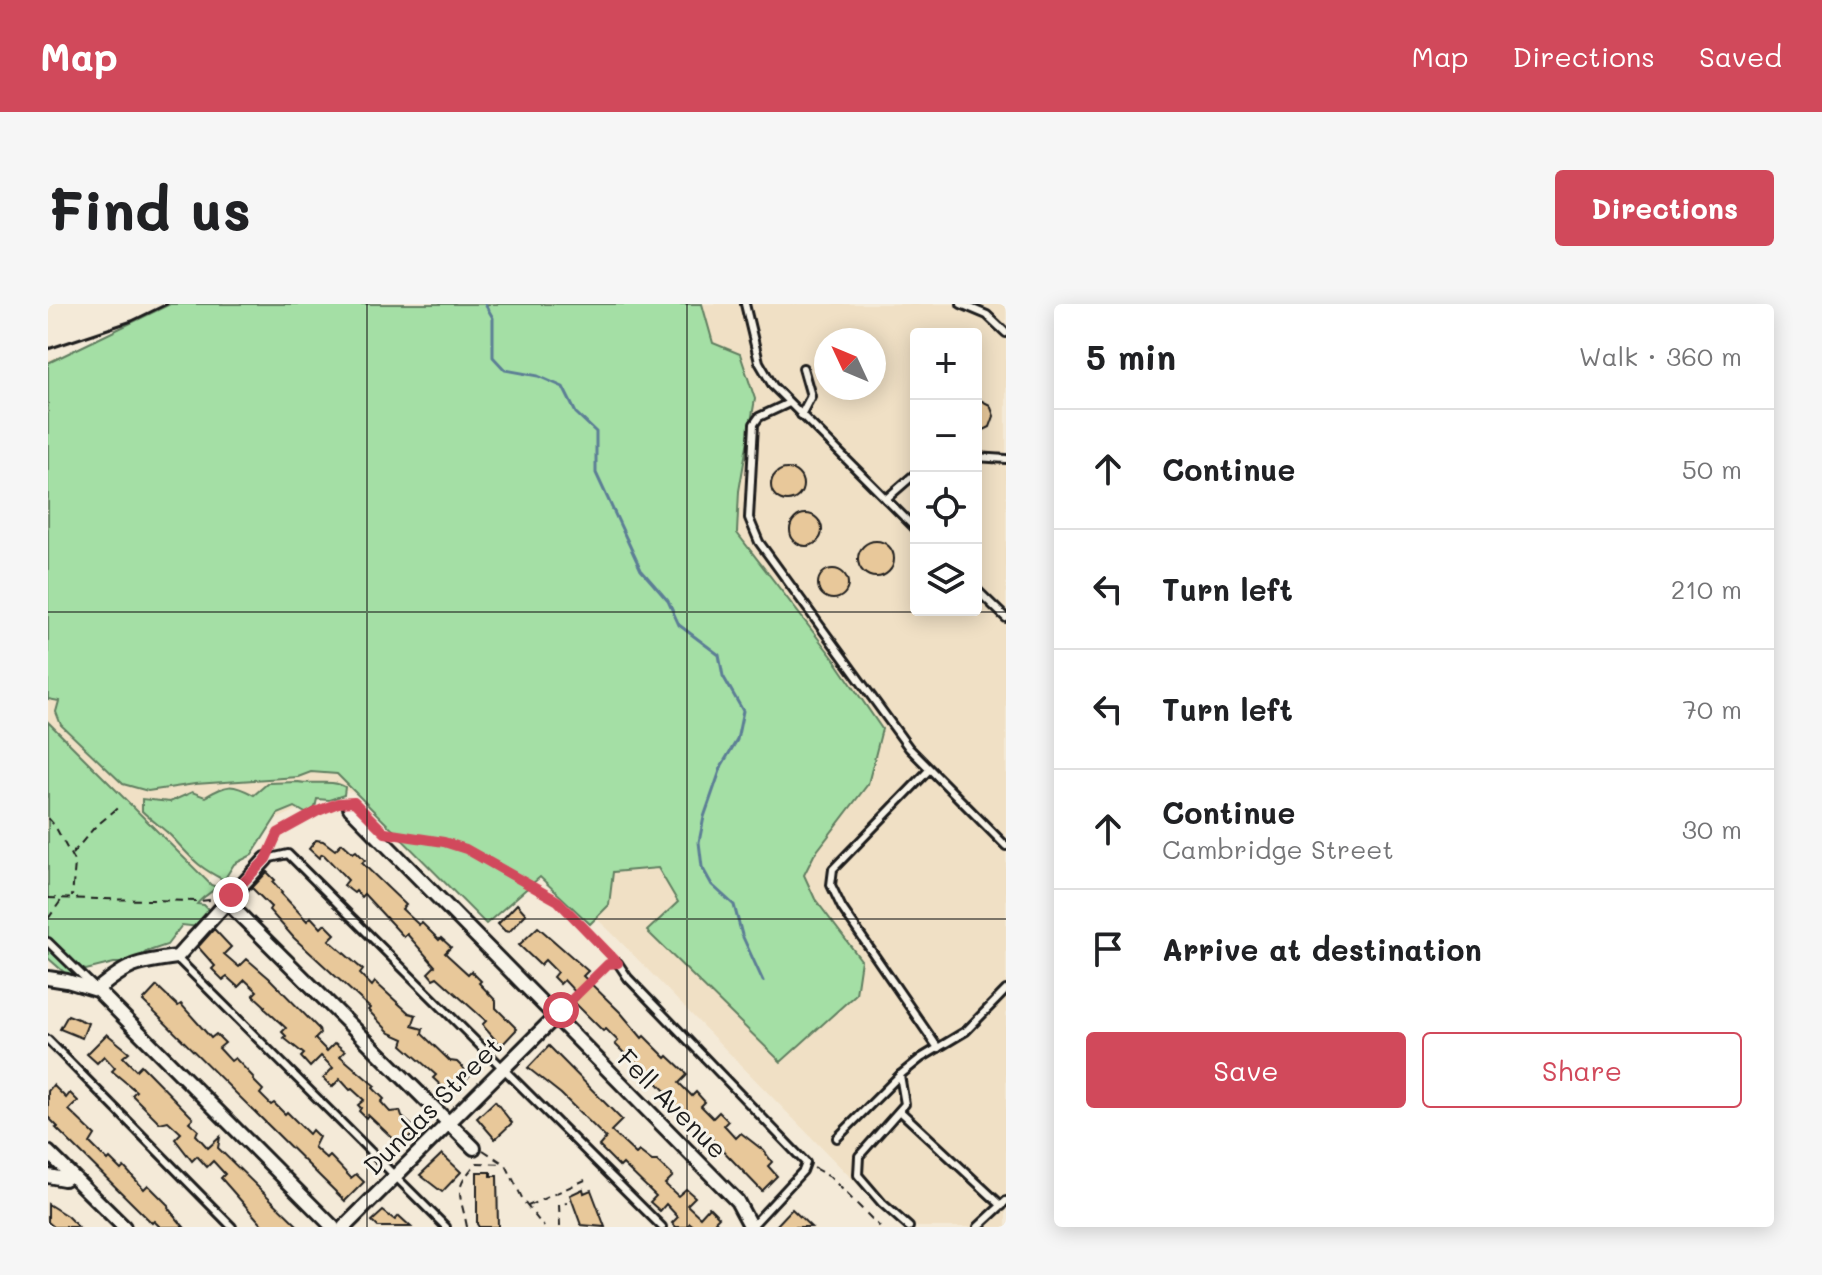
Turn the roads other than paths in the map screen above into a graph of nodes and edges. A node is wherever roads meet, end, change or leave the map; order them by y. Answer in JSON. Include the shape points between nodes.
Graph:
{"nodes":[{"id":1,"x":745,"y":304,"type":"edge"},
{"id":2,"x":961,"y":304,"type":"edge"},
{"id":3,"x":1006,"y":333,"type":"edge"},
{"id":4,"x":803,"y":368,"type":"dead end"},
{"id":5,"x":789,"y":403,"type":"junction"},
{"id":6,"x":801,"y":415,"type":"junction"},
{"id":7,"x":982,"y":457,"type":"edge"},
{"id":8,"x":1006,"y":459,"type":"edge"},
{"id":9,"x":910,"y":478,"type":"edge"},
{"id":10,"x":886,"y":499,"type":"junction"},
{"id":11,"x":910,"y":523,"type":"edge"},
{"id":12,"x":982,"y":595,"type":"edge"},
{"id":13,"x":1006,"y":618,"type":"edge"},
{"id":14,"x":929,"y":770,"type":"junction"},
{"id":15,"x":350,"y":804,"type":"road end"},
{"id":16,"x":1006,"y":846,"type":"edge"},
{"id":17,"x":266,"y":859,"type":"joint"},
{"id":18,"x":225,"y":894,"type":"junction"},
{"id":19,"x":48,"y":942,"type":"edge"},
{"id":20,"x":177,"y":957,"type":"junction"},
{"id":21,"x":618,"y":963,"type":"road end"},
{"id":22,"x":48,"y":978,"type":"edge"},
{"id":23,"x":97,"y":990,"type":"junction"},
{"id":24,"x":1006,"y":990,"type":"edge"},
{"id":25,"x":557,"y":1014,"type":"junction"},
{"id":26,"x":48,"y":1040,"type":"edge"},
{"id":27,"x":938,"y":1048,"type":"junction"},
{"id":28,"x":503,"y":1068,"type":"junction"},
{"id":29,"x":900,"y":1075,"type":"junction"},
{"id":30,"x":900,"y":1111,"type":"junction"},
{"id":31,"x":448,"y":1123,"type":"junction"},
{"id":32,"x":837,"y":1138,"type":"dead end"},
{"id":33,"x":474,"y":1148,"type":"road end"},
{"id":34,"x":48,"y":1152,"type":"edge"},
{"id":35,"x":592,"y":1157,"type":"junction"},
{"id":36,"x":586,"y":1165,"type":"dead end"},
{"id":37,"x":70,"y":1175,"type":"junction"},
{"id":38,"x":394,"y":1175,"type":"junction"},
{"id":39,"x":48,"y":1176,"type":"edge"},
{"id":40,"x":1004,"y":1204,"type":"edge"},
{"id":41,"x":444,"y":1222,"type":"edge"},
{"id":42,"x":124,"y":1227,"type":"edge"},
{"id":43,"x":232,"y":1227,"type":"edge"},
{"id":44,"x":333,"y":1227,"type":"edge"},
{"id":45,"x":344,"y":1227,"type":"edge"},
{"id":46,"x":662,"y":1227,"type":"edge"},
{"id":47,"x":751,"y":1227,"type":"edge"},
{"id":48,"x":909,"y":1227,"type":"edge"},
{"id":49,"x":978,"y":1227,"type":"edge"}],
"edges":[{"from":1,"to":5,"type":"lane","via":[[759,362]]},
{"from":2,"to":3,"type":"lane","via":[[987,315]]},
{"from":4,"to":6,"type":"lane","via":[[811,396]]},
{"from":5,"to":6,"type":"lane"},
{"from":5,"to":14,"type":"lane","via":[[754,424],[752,531],[844,662]]},
{"from":6,"to":10,"type":"lane"},
{"from":7,"to":8,"type":"lane"},
{"from":9,"to":10,"type":"lane"},
{"from":10,"to":11,"type":"lane"},
{"from":12,"to":13,"type":"lane"},
{"from":14,"to":16,"type":"lane"},
{"from":14,"to":27,"type":"lane","via":[[833,869],[831,885]]},
{"from":15,"to":25,"type":"street","name":"Fell Avenue"},
{"from":17,"to":18,"type":"street"},
{"from":17,"to":28,"type":"lane","via":[[288,854]]},
{"from":18,"to":20,"type":"street"},
{"from":18,"to":31,"type":"street"},
{"from":19,"to":23,"type":"lane"},
{"from":20,"to":23,"type":"street","via":[[123,969]]},
{"from":20,"to":38,"type":"lane"},
{"from":21,"to":47,"type":"lane","via":[[806,1163]]},
{"from":22,"to":23,"type":"street"},
{"from":23,"to":44,"type":"street"},
{"from":24,"to":27,"type":"lane","via":[[966,1031]]},
{"from":25,"to":28,"type":"street","name":"Dundas Street"},
{"from":25,"to":47,"type":"street","name":"Fell Avenue","via":[[737,1201]]},
{"from":26,"to":43,"type":"lane"},
{"from":27,"to":29,"type":"lane"},
{"from":28,"to":31,"type":"street","name":"Dundas Street"},
{"from":28,"to":35,"type":"lane"},
{"from":29,"to":30,"type":"lane","via":[[905,1104]]},
{"from":29,"to":32,"type":"lane"},
{"from":30,"to":40,"type":"lane"},
{"from":30,"to":48,"type":"lane","via":[[859,1156],[858,1175]]},
{"from":31,"to":33,"type":"street"},
{"from":31,"to":38,"type":"street","name":"Dundas Street"},
{"from":34,"to":37,"type":"street"},
{"from":35,"to":36,"type":"lane"},
{"from":35,"to":46,"type":"lane"},
{"from":37,"to":39,"type":"street"},
{"from":37,"to":42,"type":"street"},
{"from":38,"to":41,"type":"lane"},
{"from":38,"to":45,"type":"street","name":"Dundas Street"},
{"from":40,"to":49,"type":"lane"}]}
